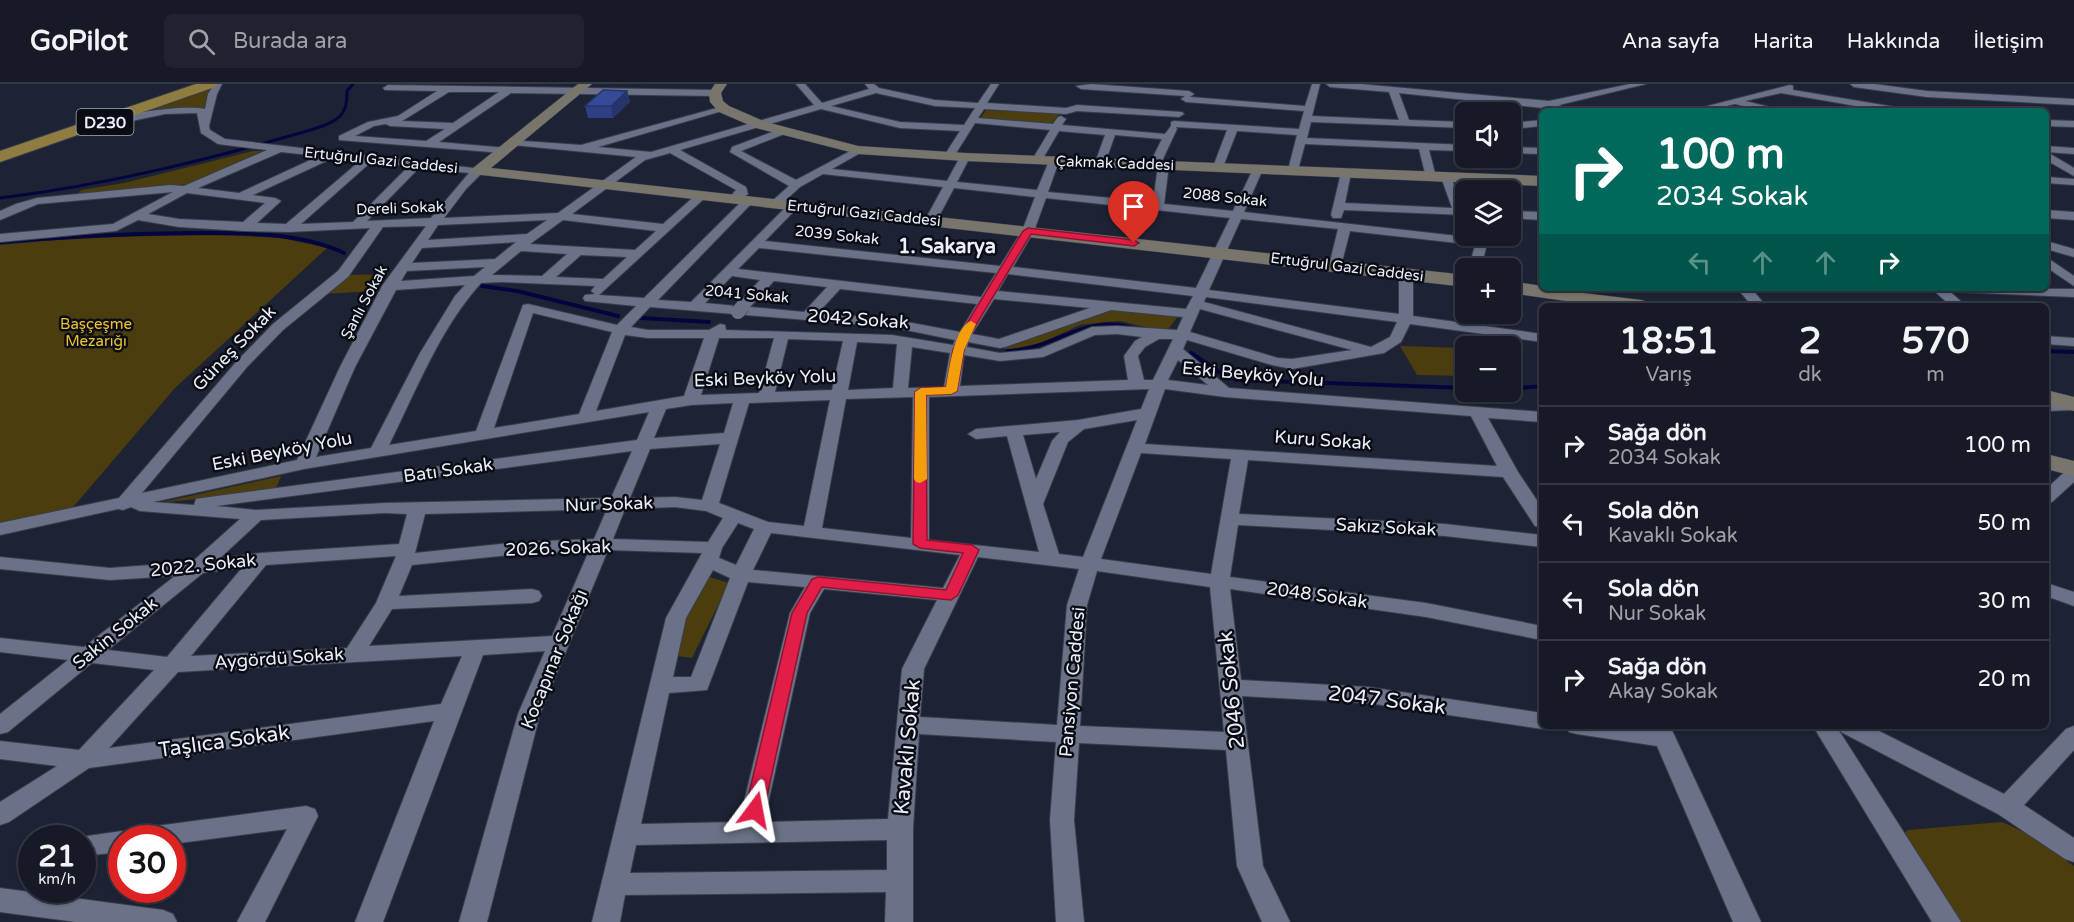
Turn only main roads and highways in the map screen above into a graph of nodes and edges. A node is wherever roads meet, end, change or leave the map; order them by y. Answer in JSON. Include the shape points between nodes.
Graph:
{"nodes":[{"id":1,"x":198,"y":84,"type":"edge"},
{"id":2,"x":210,"y":84,"type":"edge"},
{"id":3,"x":581,"y":87,"type":"edge"},
{"id":4,"x":718,"y":89,"type":"edge"},
{"id":5,"x":0,"y":154,"type":"edge"},
{"id":6,"x":1539,"y":181,"type":"edge"},
{"id":7,"x":1455,"y":280,"type":"edge"},
{"id":8,"x":1521,"y":288,"type":"edge"},
{"id":9,"x":1539,"y":289,"type":"edge"},
{"id":10,"x":1571,"y":291,"type":"edge"},
{"id":11,"x":1586,"y":292,"type":"edge"},
{"id":12,"x":1629,"y":303,"type":"edge"},
{"id":13,"x":2049,"y":398,"type":"edge"},
{"id":14,"x":2074,"y":404,"type":"edge"},
{"id":15,"x":2049,"y":462,"type":"edge"},
{"id":16,"x":2074,"y":471,"type":"edge"}],
"edges":[{"from":1,"to":5,"type":"highway","number":"D230"},
{"from":2,"to":5,"type":"highway","number":"D230","via":[[90,128]]},
{"from":3,"to":7,"type":"main road","name":"Ertuğrul Gazi Caddesi","via":[[478,171]]},
{"from":4,"to":6,"type":"main road","name":"Çakmak Caddesi","via":[[717,102],[724,109],[761,125],[858,150]]},
{"from":8,"to":9,"type":"main road"},
{"from":10,"to":11,"type":"main road"},
{"from":11,"to":12,"type":"main road"},
{"from":13,"to":14,"type":"main road"},
{"from":15,"to":16,"type":"main road"}]}
